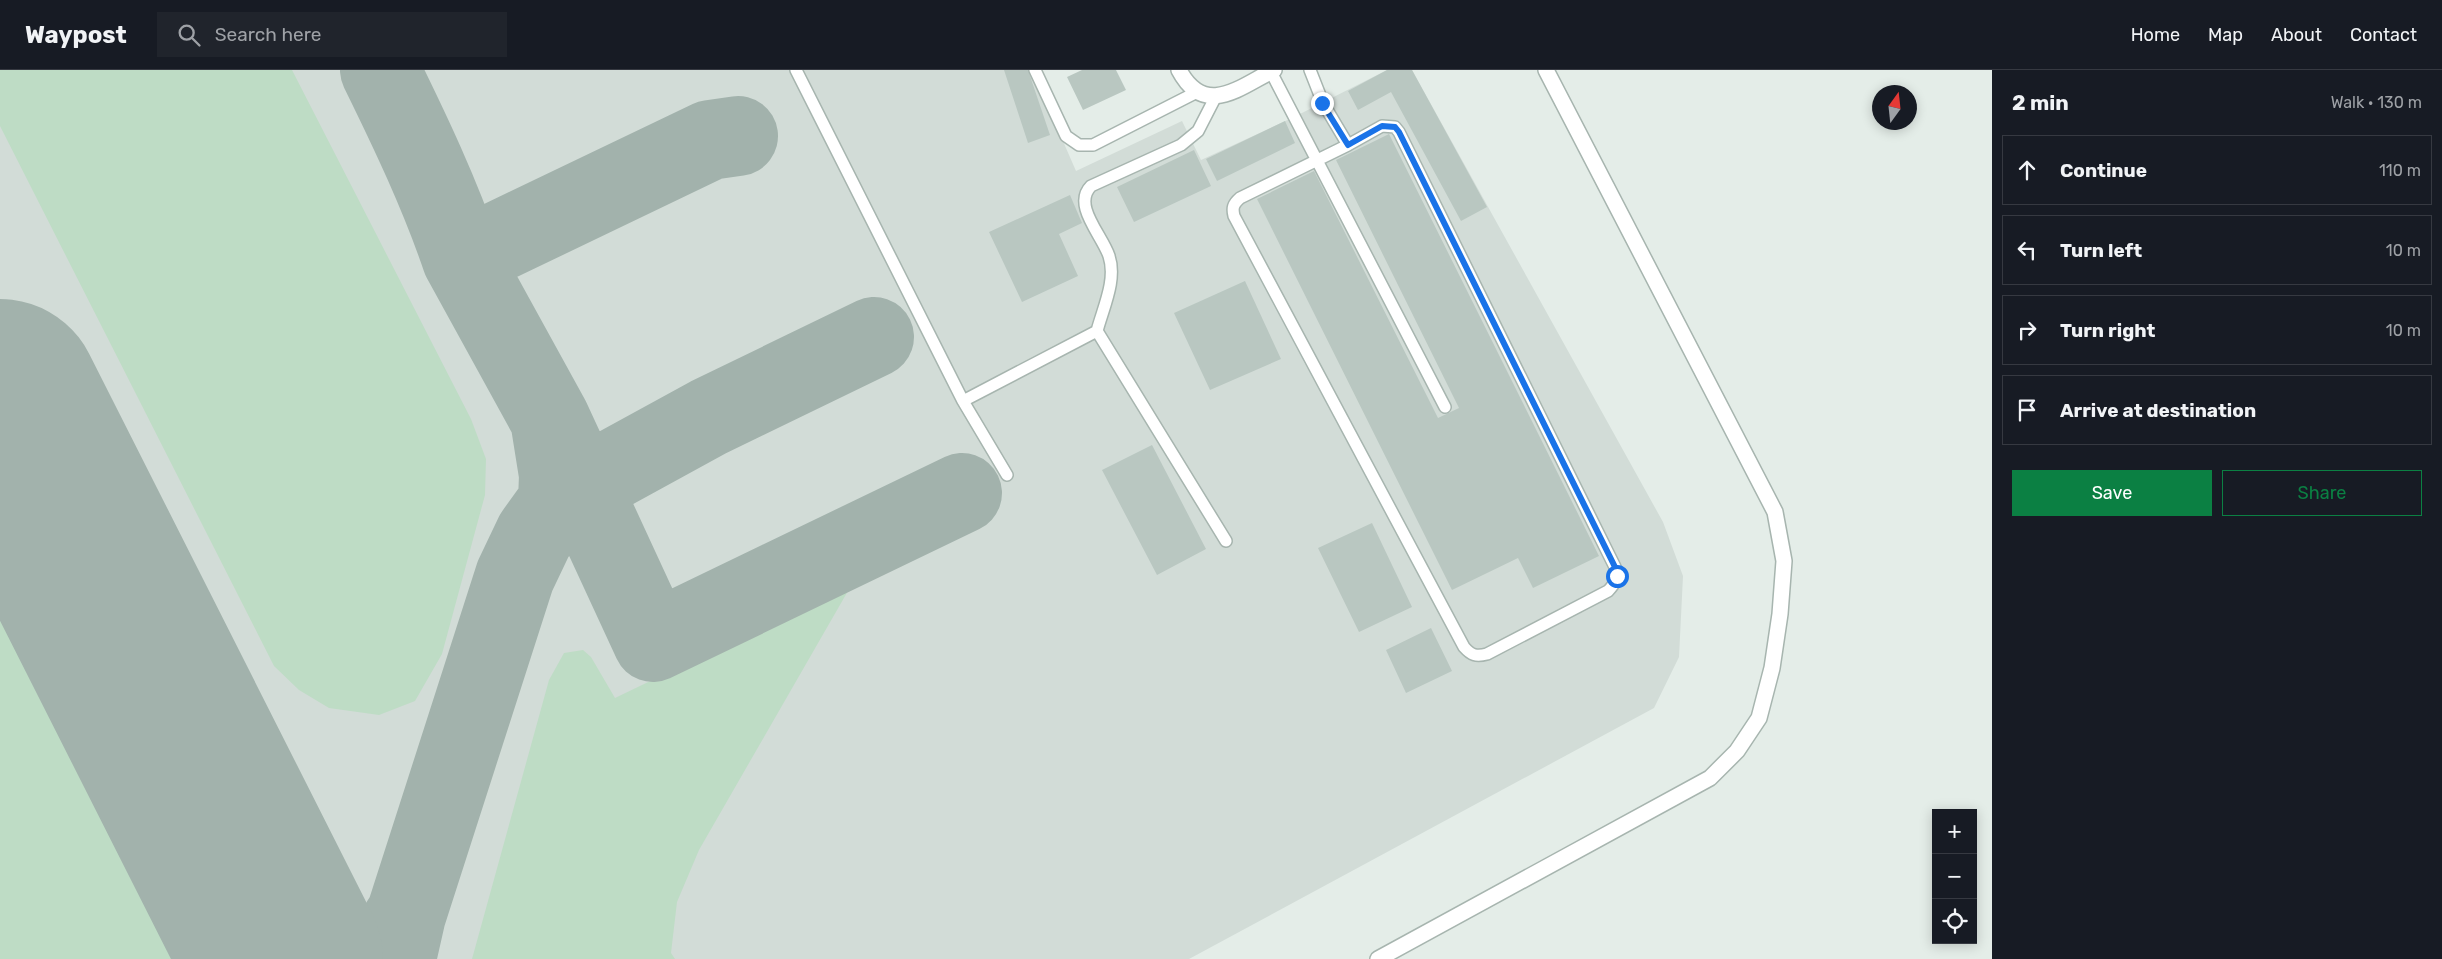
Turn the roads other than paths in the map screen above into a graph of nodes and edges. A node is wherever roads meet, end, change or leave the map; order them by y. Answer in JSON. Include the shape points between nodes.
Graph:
{"nodes":[{"id":1,"x":796,"y":70,"type":"edge"},
{"id":2,"x":1035,"y":70,"type":"edge"},
{"id":3,"x":1179,"y":70,"type":"edge"},
{"id":4,"x":1310,"y":70,"type":"edge"},
{"id":5,"x":1546,"y":70,"type":"edge"},
{"id":6,"x":1272,"y":71,"type":"edge"},
{"id":7,"x":1199,"y":92,"type":"junction"},
{"id":8,"x":1216,"y":96,"type":"junction"},
{"id":9,"x":1348,"y":145,"type":"junction"},
{"id":10,"x":1317,"y":160,"type":"junction"},
{"id":11,"x":1096,"y":331,"type":"junction"},
{"id":12,"x":963,"y":400,"type":"junction"},
{"id":13,"x":1445,"y":407,"type":"dead end"},
{"id":14,"x":1007,"y":475,"type":"dead end"},
{"id":15,"x":1226,"y":541,"type":"dead end"},
{"id":16,"x":1378,"y":959,"type":"edge"}],
"edges":[{"from":1,"to":12,"type":"lane"},
{"from":2,"to":7,"type":"lane","via":[[1066,136],[1079,146],[1093,145]]},
{"from":3,"to":7,"type":"street","via":[[1187,83]]},
{"from":4,"to":9,"type":"lane","via":[[1322,103]]},
{"from":5,"to":16,"type":"street","via":[[1775,512],[1784,561],[1772,668],[1759,718],[1737,751],[1710,778]]},
{"from":6,"to":8,"type":"street","via":[[1234,93]]},
{"from":6,"to":10,"type":"lane"},
{"from":7,"to":8,"type":"street"},
{"from":8,"to":11,"type":"lane","via":[[1198,132],[1181,145],[1091,186],[1086,192],[1085,208],[1110,258],[1111,275]]},
{"from":9,"to":10,"type":"lane"},
{"from":9,"to":10,"type":"lane","via":[[1382,126],[1395,127],[1399,132],[1615,567],[1615,585],[1608,591],[1487,654],[1478,656],[1464,647],[1234,216],[1235,203],[1240,198]]},
{"from":10,"to":13,"type":"lane"},
{"from":11,"to":12,"type":"lane"},
{"from":11,"to":15,"type":"lane"},
{"from":12,"to":14,"type":"lane"}]}
